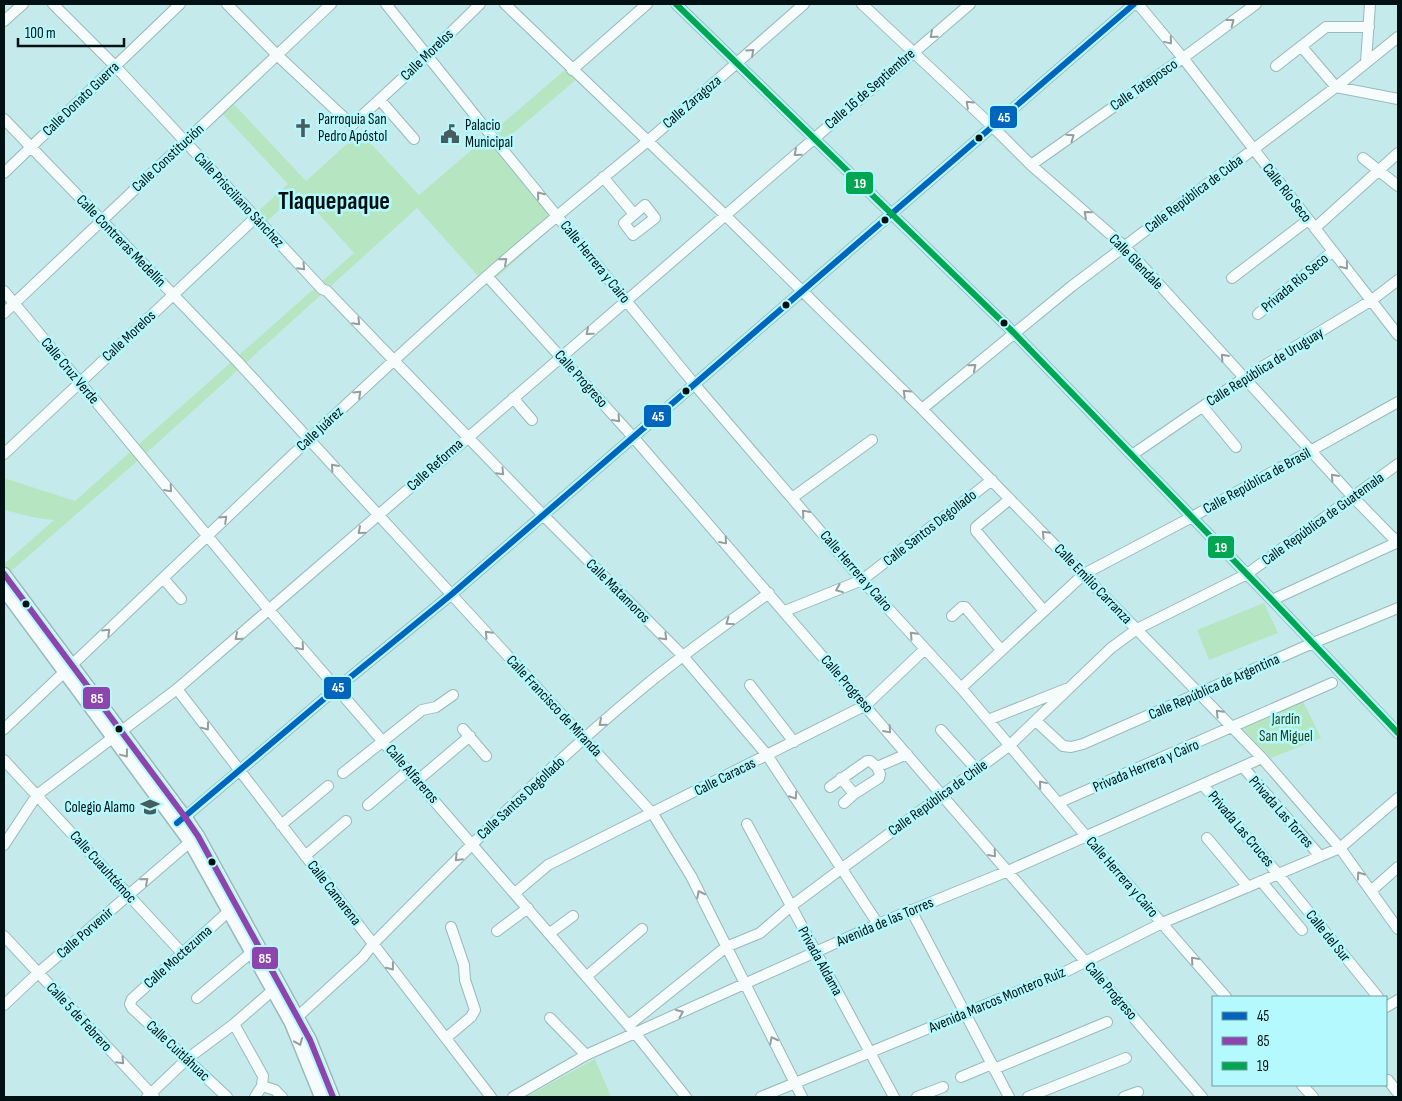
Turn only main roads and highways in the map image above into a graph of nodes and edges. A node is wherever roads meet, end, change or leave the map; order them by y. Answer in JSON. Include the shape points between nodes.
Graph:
{"nodes":[{"id":1,"x":4,"y":574,"type":"edge"},
{"id":2,"x":4,"y":590,"type":"edge"},
{"id":3,"x":68,"y":669,"type":"junction"},
{"id":4,"x":181,"y":820,"type":"junction"},
{"id":5,"x":294,"y":1020,"type":"junction"},
{"id":6,"x":320,"y":1097,"type":"edge"},
{"id":7,"x":333,"y":1097,"type":"edge"}],
"edges":[{"from":1,"to":3,"type":"main road"},
{"from":2,"to":3,"type":"main road"},
{"from":3,"to":4,"type":"main road"},
{"from":4,"to":5,"type":"main road","via":[[190,842],[273,990]]},
{"from":4,"to":5,"type":"main road","via":[[223,881]]},
{"from":5,"to":6,"type":"main road","one_way":true},
{"from":5,"to":7,"type":"main road","via":[[310,1040]]}]}
